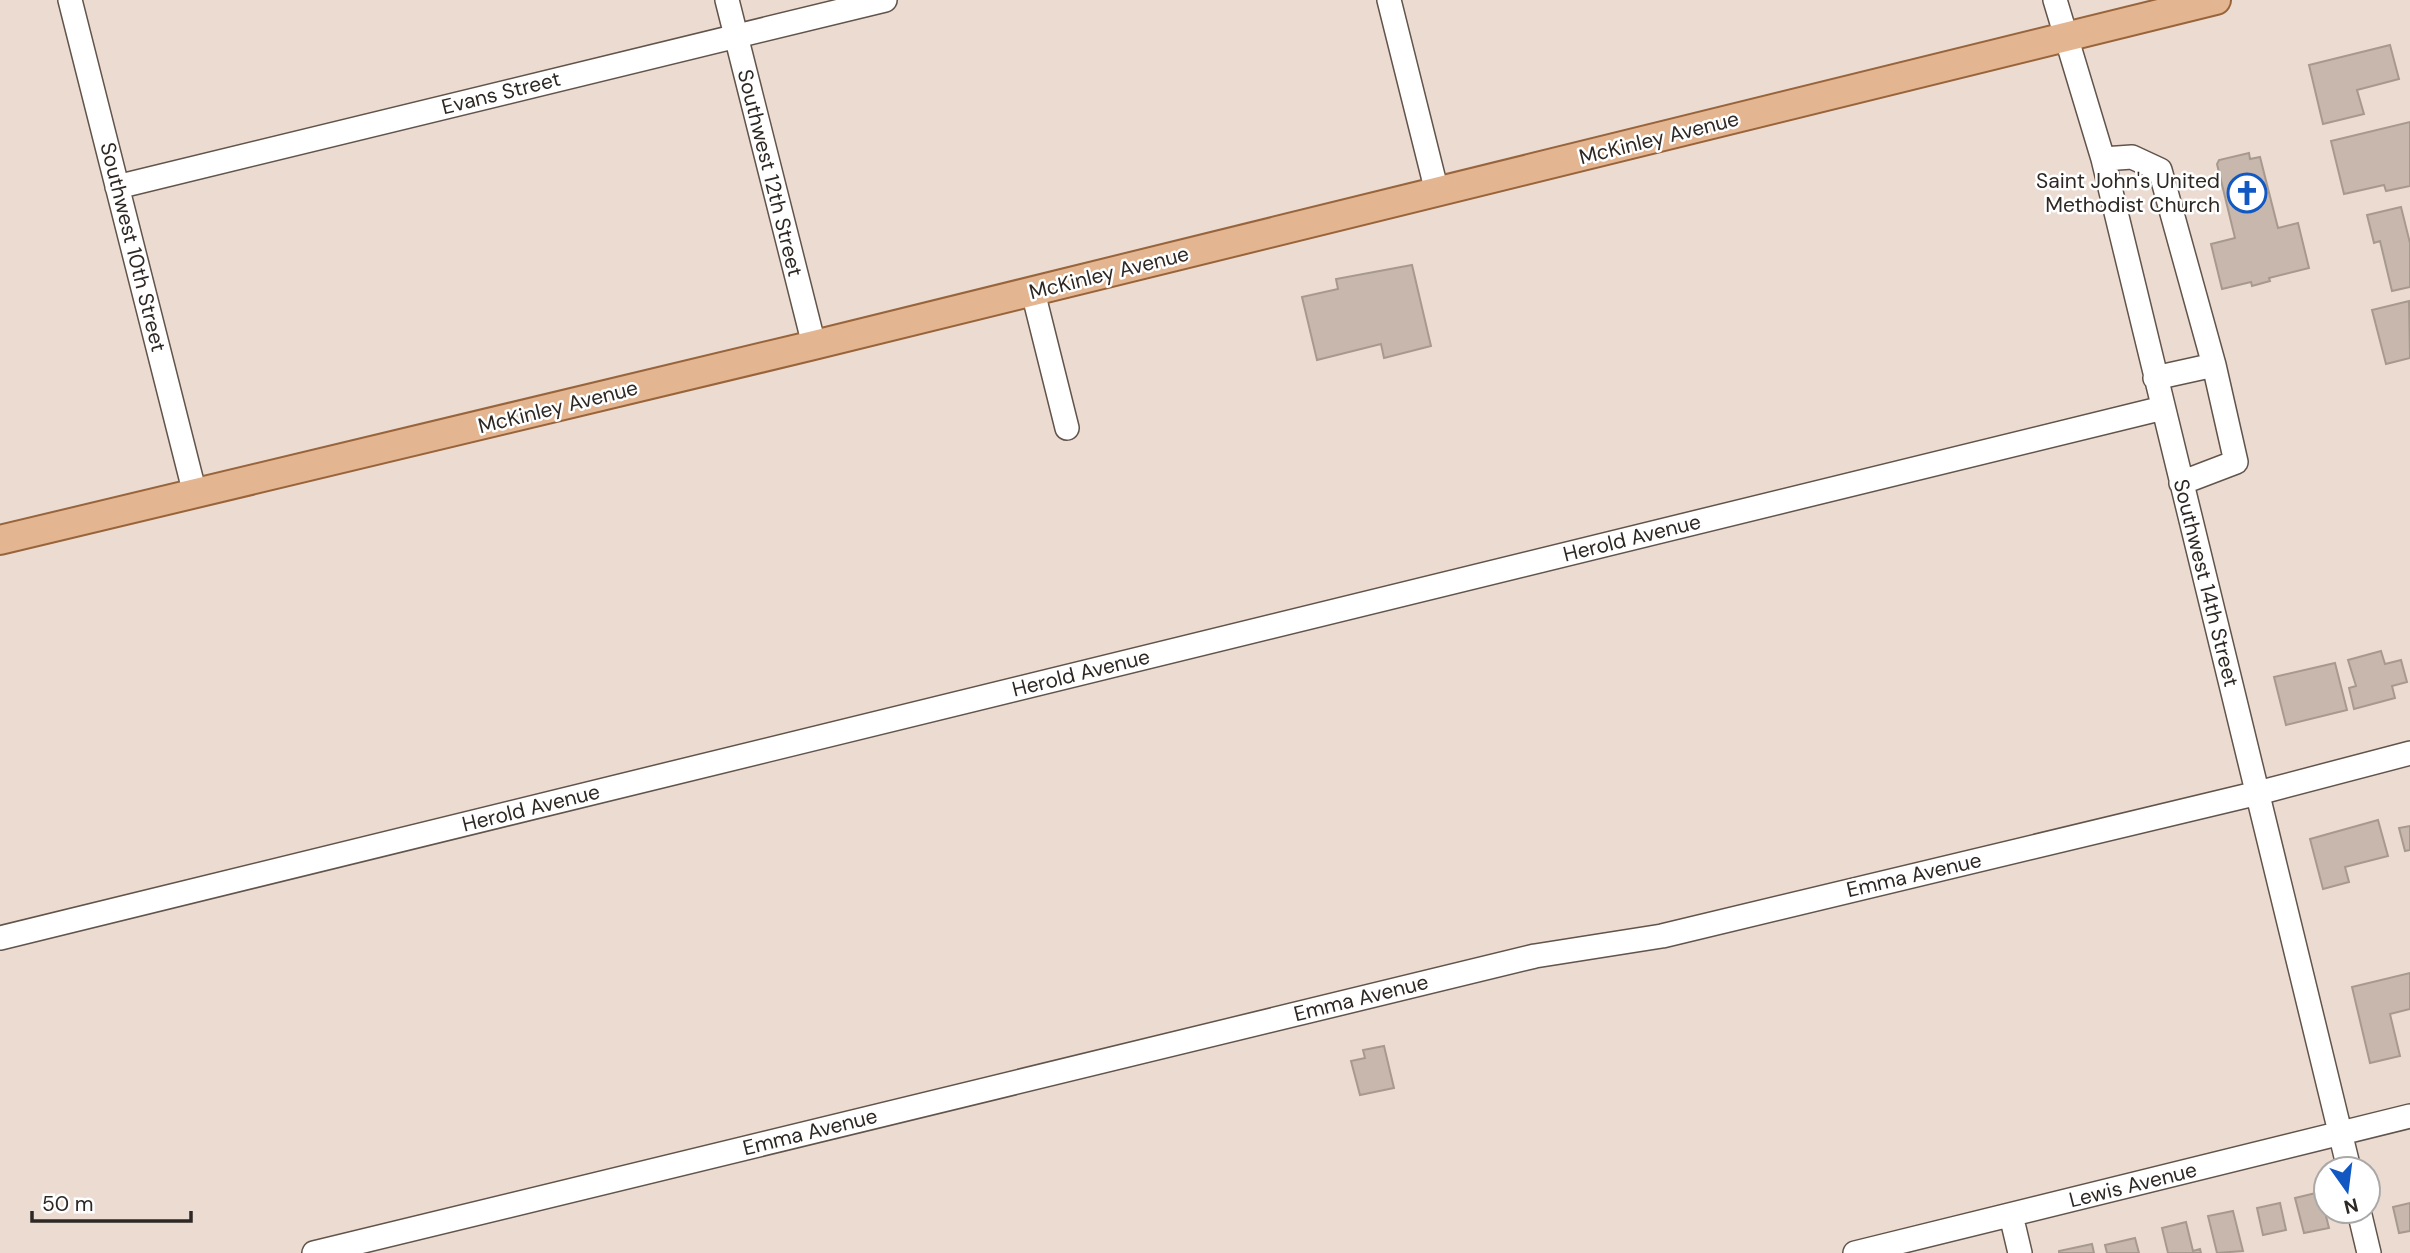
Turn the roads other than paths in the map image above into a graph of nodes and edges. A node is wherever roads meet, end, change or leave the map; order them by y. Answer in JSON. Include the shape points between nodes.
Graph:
{"nodes":[{"id":1,"x":71,"y":0,"type":"edge"},
{"id":2,"x":727,"y":0,"type":"edge"},
{"id":3,"x":885,"y":0,"type":"edge"},
{"id":4,"x":1389,"y":0,"type":"edge"},
{"id":5,"x":2055,"y":0,"type":"edge"},
{"id":6,"x":2216,"y":0,"type":"edge"},
{"id":7,"x":736,"y":36,"type":"junction"},
{"id":8,"x":2065,"y":38,"type":"junction"},
{"id":9,"x":2103,"y":159,"type":"junction"},
{"id":10,"x":117,"y":187,"type":"junction"},
{"id":11,"x":1437,"y":192,"type":"junction"},
{"id":12,"x":1033,"y":292,"type":"junction"},
{"id":13,"x":814,"y":345,"type":"junction"},
{"id":14,"x":2214,"y":365,"type":"junction"},
{"id":15,"x":2155,"y":378,"type":"junction"},
{"id":16,"x":2163,"y":408,"type":"junction"},
{"id":17,"x":1067,"y":428,"type":"dead end"},
{"id":18,"x":2181,"y":483,"type":"junction"},
{"id":19,"x":195,"y":494,"type":"junction"},
{"id":20,"x":0,"y":540,"type":"edge"},
{"id":21,"x":2410,"y":753,"type":"edge"},
{"id":22,"x":2258,"y":793,"type":"junction"},
{"id":23,"x":0,"y":938,"type":"edge"},
{"id":24,"x":2410,"y":1116,"type":"edge"},
{"id":25,"x":2340,"y":1134,"type":"junction"},
{"id":26,"x":2345,"y":1155,"type":"edge"},
{"id":27,"x":2011,"y":1215,"type":"junction"},
{"id":28,"x":2362,"y":1225,"type":"edge"},
{"id":29,"x":314,"y":1253,"type":"edge"},
{"id":30,"x":1855,"y":1253,"type":"edge"},
{"id":31,"x":2020,"y":1253,"type":"edge"},
{"id":32,"x":2369,"y":1253,"type":"edge"}],
"edges":[{"from":1,"to":10,"type":"street","name":"Southwest 10th Street"},
{"from":2,"to":7,"type":"street","name":"Southwest 12th Street"},
{"from":3,"to":7,"type":"street","name":"Evans Street"},
{"from":4,"to":11,"type":"street"},
{"from":5,"to":8,"type":"street","name":"Southwest 14th Street"},
{"from":6,"to":8,"type":"main road","name":"McKinley Avenue"},
{"from":7,"to":10,"type":"street","name":"Evans Street"},
{"from":7,"to":13,"type":"street","name":"Southwest 12th Street"},
{"from":8,"to":9,"type":"street","name":"Southwest 14th Street"},
{"from":8,"to":11,"type":"main road","name":"McKinley Avenue"},
{"from":9,"to":14,"type":"street","via":[[2132,157],[2160,170]]},
{"from":9,"to":15,"type":"street","name":"Southwest 14th Street"},
{"from":10,"to":19,"type":"street","name":"Southwest 10th Street"},
{"from":11,"to":12,"type":"main road","name":"McKinley Avenue"},
{"from":12,"to":13,"type":"main road","name":"McKinley Avenue"},
{"from":12,"to":17,"type":"street"},
{"from":13,"to":19,"type":"main road","name":"McKinley Avenue"},
{"from":14,"to":15,"type":"street"},
{"from":14,"to":18,"type":"street","via":[[2236,462]]},
{"from":15,"to":16,"type":"street","name":"Southwest 14th Street"},
{"from":16,"to":18,"type":"street","name":"Southwest 14th Street"},
{"from":16,"to":23,"type":"street","name":"Herold Avenue"},
{"from":18,"to":22,"type":"street","name":"Southwest 14th Street"},
{"from":19,"to":20,"type":"main road","name":"McKinley Avenue"},
{"from":21,"to":22,"type":"street","name":"Emma Avenue"},
{"from":22,"to":25,"type":"street","name":"Southwest 14th Street"},
{"from":22,"to":29,"type":"street","name":"Emma Avenue","via":[[1662,936],[1535,956]]},
{"from":24,"to":25,"type":"street","name":"Lewis Avenue"},
{"from":25,"to":26,"type":"street","name":"Southwest 14th Street"},
{"from":25,"to":27,"type":"street","name":"Lewis Avenue"},
{"from":27,"to":30,"type":"street","name":"Lewis Avenue"},
{"from":27,"to":31,"type":"street"},
{"from":28,"to":32,"type":"street"}]}
